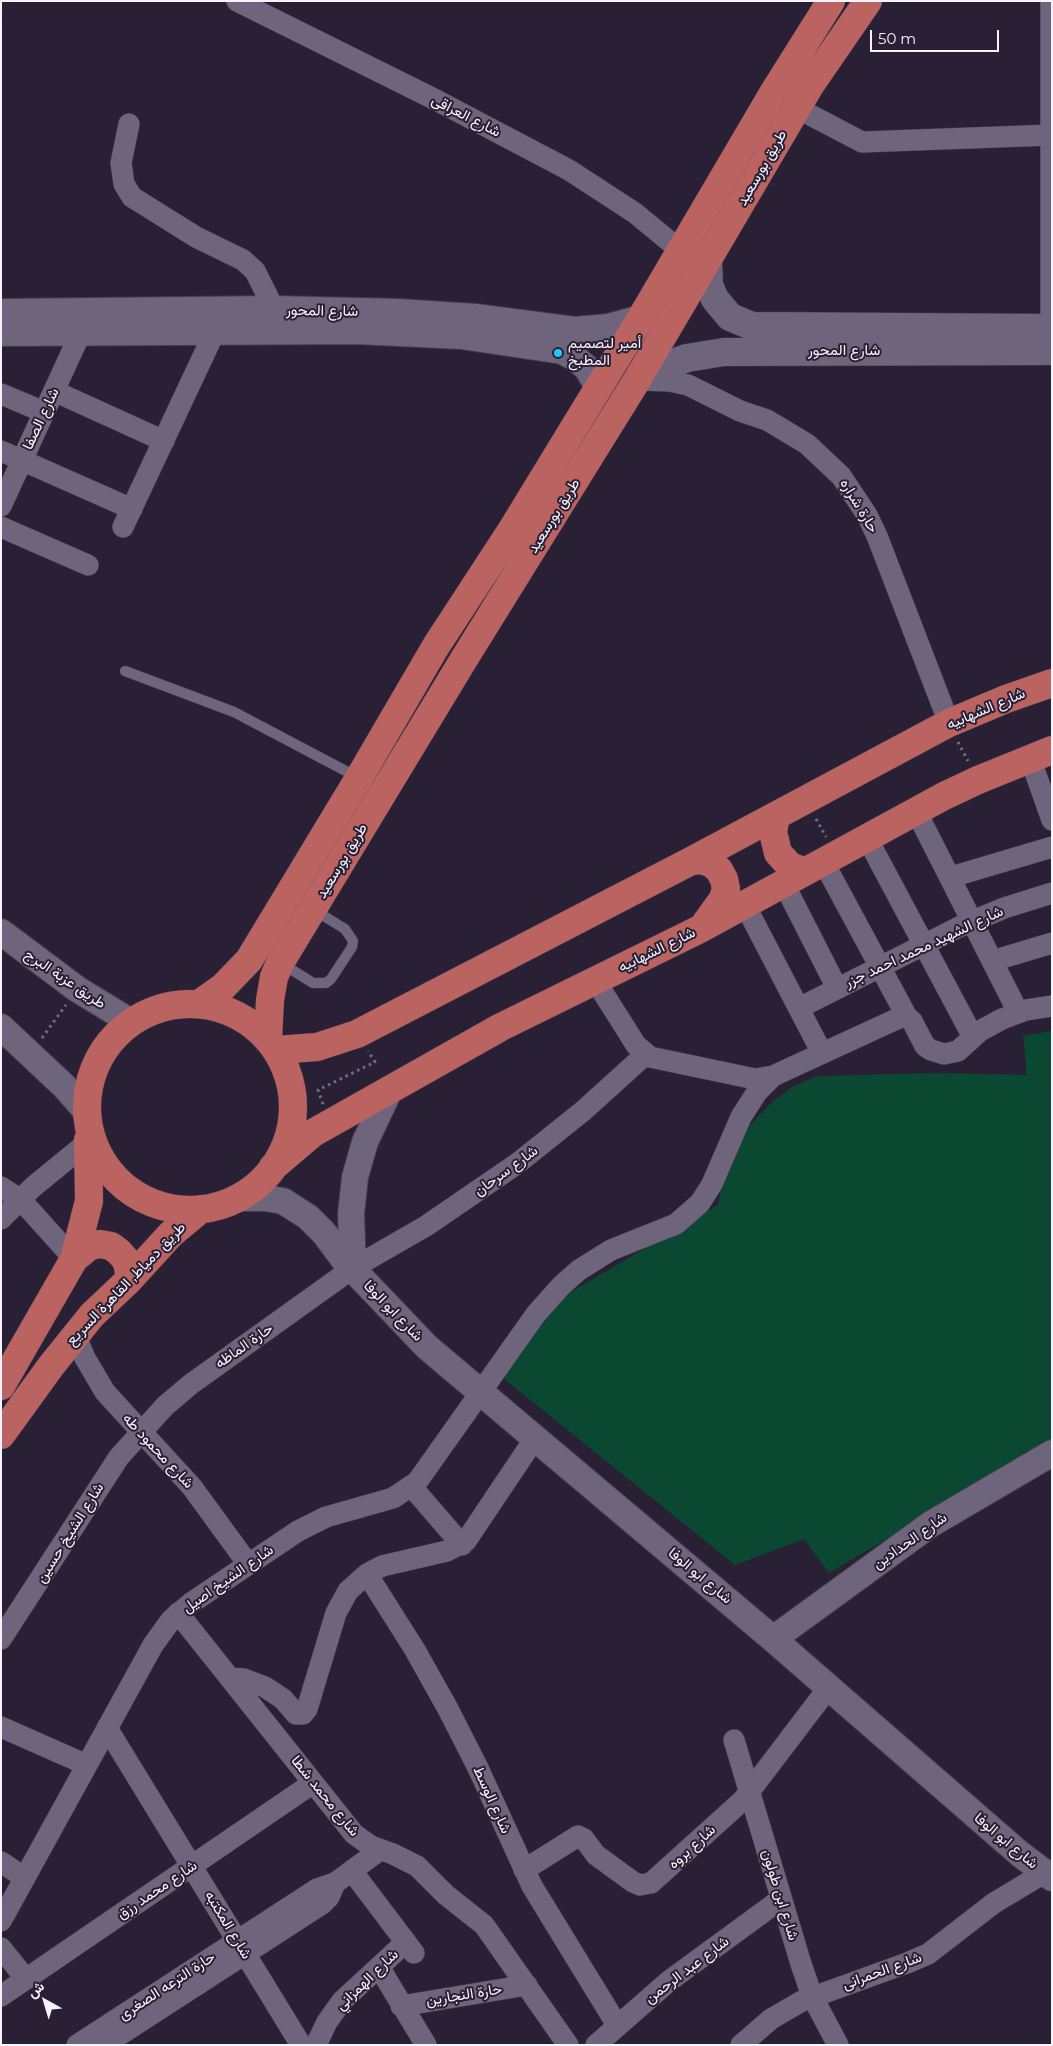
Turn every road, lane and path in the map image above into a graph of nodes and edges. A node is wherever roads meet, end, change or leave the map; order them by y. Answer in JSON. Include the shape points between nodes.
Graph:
{"nodes":[{"id":1,"x":237,"y":1,"type":"edge"},
{"id":2,"x":813,"y":1,"type":"edge"},
{"id":3,"x":831,"y":1,"type":"edge"},
{"id":4,"x":868,"y":1,"type":"edge"},
{"id":5,"x":1051,"y":1,"type":"edge"},
{"id":6,"x":814,"y":28,"type":"junction"},
{"id":7,"x":797,"y":108,"type":"junction"},
{"id":8,"x":129,"y":124,"type":"dead end"},
{"id":9,"x":1052,"y":135,"type":"edge"},
{"id":10,"x":681,"y":251,"type":"junction"},
{"id":11,"x":708,"y":260,"type":"junction"},
{"id":12,"x":274,"y":309,"type":"junction"},
{"id":13,"x":1,"y":312,"type":"edge"},
{"id":14,"x":641,"y":318,"type":"junction"},
{"id":15,"x":1052,"y":328,"type":"edge"},
{"id":16,"x":216,"y":331,"type":"junction"},
{"id":17,"x":81,"y":332,"type":"junction"},
{"id":18,"x":1,"y":333,"type":"edge"},
{"id":19,"x":1052,"y":351,"type":"edge"},
{"id":20,"x":639,"y":378,"type":"junction"},
{"id":21,"x":598,"y":387,"type":"junction"},
{"id":22,"x":54,"y":391,"type":"junction"},
{"id":23,"x":1,"y":394,"type":"edge"},
{"id":24,"x":44,"y":412,"type":"junction"},
{"id":25,"x":164,"y":441,"type":"junction"},
{"id":26,"x":1,"y":451,"type":"edge"},
{"id":27,"x":22,"y":460,"type":"junction"},
{"id":28,"x":1,"y":506,"type":"edge"},
{"id":29,"x":1,"y":527,"type":"edge"},
{"id":30,"x":88,"y":565,"type":"dead end"},
{"id":31,"x":472,"y":587,"type":"junction"},
{"id":32,"x":501,"y":602,"type":"junction"},
{"id":33,"x":436,"y":646,"type":"junction"},
{"id":34,"x":464,"y":659,"type":"junction"},
{"id":35,"x":125,"y":671,"type":"dead end"},
{"id":36,"x":1052,"y":683,"type":"edge"},
{"id":37,"x":949,"y":723,"type":"junction"},
{"id":38,"x":1041,"y":754,"type":"edge"},
{"id":39,"x":360,"y":778,"type":"junction"},
{"id":40,"x":978,"y":780,"type":"junction"},
{"id":41,"x":805,"y":800,"type":"junction"},
{"id":42,"x":916,"y":811,"type":"junction"},
{"id":43,"x":776,"y":816,"type":"junction"},
{"id":44,"x":1052,"y":820,"type":"edge"},
{"id":45,"x":866,"y":838,"type":"junction"},
{"id":46,"x":1052,"y":847,"type":"edge"},
{"id":47,"x":691,"y":861,"type":"junction"},
{"id":48,"x":812,"y":868,"type":"junction"},
{"id":49,"x":951,"y":877,"type":"junction"},
{"id":50,"x":1052,"y":894,"type":"edge"},
{"id":51,"x":745,"y":905,"type":"junction"},
{"id":52,"x":313,"y":909,"type":"junction"},
{"id":53,"x":972,"y":921,"type":"junction"},
{"id":54,"x":700,"y":929,"type":"junction"},
{"id":55,"x":1,"y":932,"type":"edge"},
{"id":56,"x":1052,"y":944,"type":"edge"},
{"id":57,"x":924,"y":945,"type":"junction"},
{"id":58,"x":992,"y":961,"type":"junction"},
{"id":59,"x":280,"y":963,"type":"junction"},
{"id":60,"x":881,"y":966,"type":"junction"},
{"id":61,"x":595,"y":980,"type":"junction"},
{"id":62,"x":838,"y":988,"type":"junction"},
{"id":63,"x":77,"y":989,"type":"junction"},
{"id":64,"x":199,"y":1004,"type":"junction"},
{"id":65,"x":1052,"y":1006,"type":"edge"},
{"id":66,"x":798,"y":1008,"type":"junction"},
{"id":67,"x":1018,"y":1012,"type":"junction"},
{"id":68,"x":907,"y":1017,"type":"junction"},
{"id":69,"x":131,"y":1022,"type":"junction"},
{"id":70,"x":1,"y":1027,"type":"edge"},
{"id":71,"x":357,"y":1034,"type":"junction"},
{"id":72,"x":973,"y":1037,"type":"junction"},
{"id":73,"x":272,"y":1044,"type":"junction"},
{"id":74,"x":31,"y":1053,"type":"junction"},
{"id":75,"x":646,"y":1054,"type":"junction"},
{"id":76,"x":822,"y":1054,"type":"junction"},
{"id":77,"x":773,"y":1076,"type":"junction"},
{"id":78,"x":390,"y":1089,"type":"junction"},
{"id":79,"x":329,"y":1124,"type":"junction"},
{"id":80,"x":88,"y":1128,"type":"junction"},
{"id":81,"x":273,"y":1167,"type":"junction"},
{"id":82,"x":1,"y":1187,"type":"edge"},
{"id":83,"x":236,"y":1198,"type":"junction"},
{"id":84,"x":21,"y":1200,"type":"junction"},
{"id":85,"x":201,"y":1209,"type":"junction"},
{"id":86,"x":1,"y":1219,"type":"edge"},
{"id":87,"x":74,"y":1259,"type":"junction"},
{"id":88,"x":353,"y":1268,"type":"junction"},
{"id":89,"x":128,"y":1281,"type":"junction"},
{"id":90,"x":75,"y":1334,"type":"junction"},
{"id":91,"x":1,"y":1386,"type":"edge"},
{"id":92,"x":482,"y":1393,"type":"junction"},
{"id":93,"x":141,"y":1430,"type":"junction"},
{"id":94,"x":1,"y":1434,"type":"edge"},
{"id":95,"x":536,"y":1438,"type":"junction"},
{"id":96,"x":1052,"y":1453,"type":"edge"},
{"id":97,"x":412,"y":1487,"type":"junction"},
{"id":98,"x":462,"y":1544,"type":"junction"},
{"id":99,"x":248,"y":1564,"type":"junction"},
{"id":100,"x":367,"y":1574,"type":"junction"},
{"id":101,"x":178,"y":1613,"type":"junction"},
{"id":102,"x":1,"y":1639,"type":"edge"},
{"id":103,"x":773,"y":1639,"type":"junction"},
{"id":104,"x":230,"y":1678,"type":"junction"},
{"id":105,"x":829,"y":1688,"type":"junction"},
{"id":106,"x":1,"y":1727,"type":"edge"},
{"id":107,"x":107,"y":1728,"type":"junction"},
{"id":108,"x":734,"y":1740,"type":"dead end"},
{"id":109,"x":87,"y":1765,"type":"junction"},
{"id":110,"x":313,"y":1783,"type":"junction"},
{"id":111,"x":750,"y":1792,"type":"junction"},
{"id":112,"x":380,"y":1850,"type":"junction"},
{"id":113,"x":1,"y":1862,"type":"edge"},
{"id":114,"x":192,"y":1866,"type":"junction"},
{"id":115,"x":524,"y":1870,"type":"junction"},
{"id":116,"x":1048,"y":1876,"type":"edge"},
{"id":117,"x":343,"y":1877,"type":"junction"},
{"id":118,"x":25,"y":1878,"type":"junction"},
{"id":119,"x":781,"y":1899,"type":"junction"},
{"id":120,"x":1,"y":1920,"type":"edge"},
{"id":121,"x":241,"y":1947,"type":"junction"},
{"id":122,"x":1,"y":1948,"type":"edge"},
{"id":123,"x":379,"y":1967,"type":"junction"},
{"id":124,"x":26,"y":1979,"type":"junction"},
{"id":125,"x":527,"y":1985,"type":"junction"},
{"id":126,"x":1,"y":1996,"type":"edge"},
{"id":127,"x":812,"y":1996,"type":"junction"},
{"id":128,"x":401,"y":2006,"type":"junction"},
{"id":129,"x":617,"y":2025,"type":"junction"},
{"id":130,"x":325,"y":2040,"type":"edge"},
{"id":131,"x":77,"y":2045,"type":"edge"},
{"id":132,"x":104,"y":2045,"type":"edge"},
{"id":133,"x":301,"y":2045,"type":"edge"},
{"id":134,"x":426,"y":2045,"type":"edge"},
{"id":135,"x":568,"y":2045,"type":"edge"},
{"id":136,"x":596,"y":2045,"type":"edge"},
{"id":137,"x":740,"y":2045,"type":"edge"},
{"id":138,"x":838,"y":2045,"type":"edge"}],
"edges":[{"from":1,"to":10,"type":"street","name":"شارع العراقى","via":[[569,170],[627,207]]},
{"from":2,"to":6,"type":"street"},
{"from":3,"to":6,"type":"highway","name":"طريق بورسعيد"},
{"from":4,"to":7,"type":"highway","name":"طريق بورسعيد"},
{"from":5,"to":9,"type":"street"},
{"from":6,"to":10,"type":"highway","name":"طريق بورسعيد"},
{"from":7,"to":9,"type":"street","via":[[862,142]]},
{"from":7,"to":11,"type":"highway","name":"طريق بورسعيد"},
{"from":8,"to":12,"type":"street","via":[[121,163],[124,184],[132,198],[196,237],[243,260],[255,271]]},
{"from":9,"to":15,"type":"street"},
{"from":10,"to":14,"type":"highway","name":"طريق بورسعيد"},
{"from":11,"to":15,"type":"main road","name":"شارع المحور","via":[[709,285],[719,306],[730,317],[752,326]]},
{"from":11,"to":20,"type":"highway","name":"طريق بورسعيد"},
{"from":12,"to":13,"type":"street","name":"شارع المحور"},
{"from":12,"to":14,"type":"street","name":"شارع المحور","via":[[437,314],[575,330],[608,327]]},
{"from":14,"to":21,"type":"highway","name":"طريق بورسعيد"},
{"from":16,"to":17,"type":"street","name":"شارع المحور"},
{"from":16,"to":21,"type":"street","name":"شارع المحور","via":[[392,332],[521,344],[569,354],[587,368]]},
{"from":16,"to":25,"type":"street"},
{"from":17,"to":18,"type":"street","name":"شارع المحور"},
{"from":17,"to":22,"type":"street","name":"شارع الصفا"},
{"from":19,"to":20,"type":"main road","name":"شارع المحور","via":[[724,352],[687,358]]},
{"from":20,"to":32,"type":"highway","name":"طريق بورسعيد"},
{"from":20,"to":37,"type":"street","name":"حارة شراره","via":[[688,386],[767,420],[807,444],[841,476],[867,514],[877,536]]},
{"from":21,"to":31,"type":"highway","name":"طريق بورسعيد"},
{"from":22,"to":24,"type":"street","name":"شارع الصفا"},
{"from":22,"to":25,"type":"street"},
{"from":23,"to":24,"type":"street"},
{"from":24,"to":27,"type":"street","name":"شارع الصفا"},
{"from":25,"to":27,"type":"street","via":[[128,518]]},
{"from":26,"to":27,"type":"street"},
{"from":27,"to":28,"type":"street","name":"شارع الصفا"},
{"from":29,"to":30,"type":"street"},
{"from":31,"to":32,"type":"highway","via":[[476,600],[482,604],[489,606]]},
{"from":31,"to":33,"type":"highway","name":"طريق بورسعيد"},
{"from":32,"to":34,"type":"highway","name":"طريق بورسعيد"},
{"from":33,"to":34,"type":"highway","via":[[442,642],[457,645]]},
{"from":33,"to":39,"type":"highway","name":"طريق بورسعيد"},
{"from":34,"to":52,"type":"highway","name":"طريق بورسعيد"},
{"from":35,"to":39,"type":"lane","via":[[234,712]]},
{"from":36,"to":37,"type":"highway","name":"شارع الشهابيه"},
{"from":37,"to":40,"type":"path"},
{"from":37,"to":41,"type":"highway","name":"شارع الشهابيه"},
{"from":38,"to":40,"type":"highway","name":"شارع الشهابيه"},
{"from":38,"to":44,"type":"street"},
{"from":39,"to":64,"type":"highway","name":"طريق بورسعيد","via":[[249,960],[223,988]]},
{"from":40,"to":42,"type":"highway","name":"شارع الشهابيه"},
{"from":41,"to":43,"type":"highway","name":"شارع الشهابيه"},
{"from":41,"to":48,"type":"path"},
{"from":42,"to":45,"type":"highway","name":"شارع الشهابيه"},
{"from":42,"to":49,"type":"street"},
{"from":43,"to":47,"type":"highway","name":"شارع الشهابيه"},
{"from":43,"to":48,"type":"highway","via":[[773,838],[778,853],[790,866]]},
{"from":45,"to":48,"type":"highway","name":"شارع الشهابيه"},
{"from":45,"to":57,"type":"street"},
{"from":46,"to":49,"type":"street"},
{"from":47,"to":54,"type":"highway","via":[[711,863],[726,884],[723,899]]},
{"from":47,"to":71,"type":"highway","name":"شارع الشهابيه"},
{"from":48,"to":51,"type":"highway","name":"شارع الشهابيه"},
{"from":48,"to":60,"type":"street"},
{"from":48,"to":62,"type":"street"},
{"from":49,"to":53,"type":"street"},
{"from":50,"to":53,"type":"street","name":"شارع الشهيد محمد احمد جزر"},
{"from":51,"to":54,"type":"highway","name":"شارع الشهابيه"},
{"from":51,"to":66,"type":"street"},
{"from":52,"to":59,"type":"highway","name":"طريق بورسعيد"},
{"from":52,"to":59,"type":"lane","via":[[345,930],[353,941],[352,947],[326,984],[313,983]]},
{"from":53,"to":57,"type":"street","name":"شارع الشهيد محمد احمد جزر"},
{"from":53,"to":58,"type":"street"},
{"from":54,"to":61,"type":"highway","name":"شارع الشهابيه"},
{"from":55,"to":63,"type":"street","name":"طريق عزبة البرج"},
{"from":56,"to":58,"type":"street"},
{"from":57,"to":60,"type":"street","name":"شارع الشهيد محمد احمد جزر"},
{"from":57,"to":72,"type":"street"},
{"from":58,"to":67,"type":"street"},
{"from":59,"to":73,"type":"highway","name":"طريق بورسعيد","via":[[270,1000]]},
{"from":60,"to":62,"type":"street","name":"شارع الشهيد محمد احمد جزر"},
{"from":60,"to":68,"type":"street"},
{"from":61,"to":75,"type":"street","via":[[636,1045]]},
{"from":61,"to":78,"type":"highway","name":"شارع الشهابيه","via":[[501,1027]]},
{"from":62,"to":66,"type":"street","name":"شارع الشهيد محمد احمد جزر"},
{"from":63,"to":69,"type":"street","name":"طريق عزبة البرج"},
{"from":63,"to":74,"type":"path"},
{"from":64,"to":69,"type":"highway","via":[[163,1007]]},
{"from":64,"to":73,"type":"highway","via":[[244,1019]]},
{"from":65,"to":67,"type":"street"},
{"from":66,"to":76,"type":"street"},
{"from":67,"to":72,"type":"street","via":[[994,1022]]},
{"from":68,"to":72,"type":"street","via":[[925,1046],[937,1053],[958,1052]]},
{"from":68,"to":76,"type":"street"},
{"from":69,"to":80,"type":"highway","via":[[101,1055],[90,1082]]},
{"from":70,"to":74,"type":"street"},
{"from":71,"to":73,"type":"highway","name":"شارع الشهابيه","via":[[317,1046]]},
{"from":71,"to":79,"type":"path","via":[[375,1062],[318,1090]]},
{"from":73,"to":81,"type":"highway","via":[[289,1078],[293,1109],[288,1139]]},
{"from":74,"to":80,"type":"street"},
{"from":75,"to":77,"type":"street","via":[[658,1060],[749,1078]]},
{"from":75,"to":88,"type":"street","name":"شارع سرحان","via":[[576,1117],[511,1169],[426,1226]]},
{"from":76,"to":77,"type":"street"},
{"from":77,"to":92,"type":"street","name":"شارع الشيخ اصيل","via":[[740,1117],[712,1184],[693,1211],[666,1229],[611,1250],[570,1278],[536,1314]]},
{"from":78,"to":79,"type":"highway","name":"شارع الشهابيه"},
{"from":78,"to":88,"type":"street","name":"شارع ابو الوفا","via":[[365,1142],[355,1177],[351,1214]]},
{"from":79,"to":81,"type":"highway","name":"شارع الشهابيه"},
{"from":80,"to":84,"type":"street"},
{"from":80,"to":85,"type":"highway","via":[[105,1165],[131,1191],[164,1206]]},
{"from":80,"to":87,"type":"highway","via":[[89,1201]]},
{"from":81,"to":83,"type":"highway","via":[[263,1179]]},
{"from":82,"to":84,"type":"street"},
{"from":83,"to":85,"type":"highway"},
{"from":83,"to":88,"type":"street","name":"شارع ابو الوفا","via":[[274,1199],[296,1208],[319,1227]]},
{"from":84,"to":86,"type":"street"},
{"from":84,"to":87,"type":"street"},
{"from":85,"to":89,"type":"highway","name":"طريق دمياط, القاهرة السريع","via":[[171,1234]]},
{"from":87,"to":89,"type":"highway","via":[[90,1246],[110,1246],[126,1260]]},
{"from":87,"to":91,"type":"highway"},
{"from":88,"to":92,"type":"street","name":"شارع ابو الوفا","via":[[414,1334]]},
{"from":88,"to":93,"type":"street","name":"حارة الماظه","via":[[191,1384]]},
{"from":89,"to":90,"type":"highway","name":"طريق دمياط, القاهرة السريع"},
{"from":90,"to":93,"type":"street","name":"شارع محمود طه","via":[[105,1392]]},
{"from":90,"to":94,"type":"highway","name":"طريق دمياط, القاهرة السريع"},
{"from":92,"to":95,"type":"street","name":"شارع ابو الوفا"},
{"from":92,"to":97,"type":"street","name":"شارع الشيخ اصيل"},
{"from":93,"to":99,"type":"street","name":"شارع محمود طه","via":[[192,1487]]},
{"from":93,"to":102,"type":"street","name":"شارع الشيخ حسين","via":[[109,1471]]},
{"from":95,"to":98,"type":"street","via":[[473,1534]]},
{"from":95,"to":103,"type":"street","name":"شارع ابو الوفا"},
{"from":96,"to":103,"type":"street","name":"شارع الحدادين","via":[[931,1524]]},
{"from":97,"to":98,"type":"street"},
{"from":97,"to":99,"type":"street","name":"شارع الشيخ اصيل","via":[[393,1498],[312,1524]]},
{"from":98,"to":100,"type":"street","via":[[447,1551],[390,1564]]},
{"from":99,"to":101,"type":"street","name":"شارع الشيخ اصيل"},
{"from":100,"to":104,"type":"street","via":[[348,1591],[340,1605],[303,1714],[296,1714],[283,1699],[265,1687],[244,1679]]},
{"from":100,"to":115,"type":"street","name":"شارع الوسط","via":[[454,1722]]},
{"from":101,"to":104,"type":"street","name":"شارع محمد شطا"},
{"from":101,"to":107,"type":"street","name":"شارع الشيخ اصيل","via":[[156,1641]]},
{"from":103,"to":105,"type":"street","name":"شارع ابو الوفا"},
{"from":104,"to":110,"type":"street","name":"شارع محمد شطا"},
{"from":105,"to":111,"type":"street","name":"شارع بروه"},
{"from":105,"to":116,"type":"street","name":"شارع ابو الوفا"},
{"from":106,"to":109,"type":"street"},
{"from":107,"to":109,"type":"street","name":"شارع الشيخ اصيل"},
{"from":107,"to":114,"type":"street","name":"شارع المكتبه"},
{"from":108,"to":111,"type":"street","name":"شارع ابن طولون"},
{"from":109,"to":118,"type":"street","name":"شارع الشيخ اصيل"},
{"from":110,"to":112,"type":"street","name":"شارع محمد شطا","via":[[354,1834]]},
{"from":110,"to":114,"type":"street","name":"شارع محمد رزق"},
{"from":111,"to":115,"type":"street","name":"شارع بروه","via":[[728,1816],[648,1884],[633,1882],[596,1855],[578,1836]]},
{"from":111,"to":119,"type":"street","name":"شارع ابن طولون"},
{"from":112,"to":117,"type":"street","name":"حارة الترعه الصغرى"},
{"from":112,"to":125,"type":"street","name":"شارع محمد شطا","via":[[417,1866],[478,1919]]},
{"from":113,"to":118,"type":"street"},
{"from":114,"to":121,"type":"street","name":"شارع المكتبه"},
{"from":114,"to":124,"type":"street","name":"شارع محمد رزق"},
{"from":115,"to":129,"type":"street","name":"شارع الوسط"},
{"from":116,"to":127,"type":"street","name":"شارع الحمرانى","via":[[994,1903],[928,1954]]},
{"from":117,"to":121,"type":"street","name":"حارة الترعه الصغرى","via":[[322,1904]]},
{"from":117,"to":123,"type":"street","name":"شارع الهمزاني","via":[[410,1948]]},
{"from":118,"to":120,"type":"street","name":"شارع الشيخ اصيل"},
{"from":119,"to":127,"type":"street","name":"شارع ابن طولون"},
{"from":119,"to":129,"type":"street","name":"شارع عبد الرحمن","via":[[670,1981]]},
{"from":121,"to":131,"type":"street","name":"حارة الترعه الصغرى"},
{"from":121,"to":132,"type":"street","name":"حارة الترعه الصغرى"},
{"from":121,"to":133,"type":"street","name":"شارع المكتبه"},
{"from":122,"to":124,"type":"street"},
{"from":123,"to":128,"type":"street"},
{"from":123,"to":130,"type":"street","name":"شارع الهمزاني","via":[[342,2001]]},
{"from":124,"to":126,"type":"street","name":"شارع محمد رزق"},
{"from":125,"to":128,"type":"street","name":"حارة النجارين"},
{"from":125,"to":135,"type":"street","name":"شارع محمد شطا"},
{"from":127,"to":137,"type":"street","name":"شارع الحمرانى","via":[[771,2018]]},
{"from":127,"to":138,"type":"street","name":"شارع ابن طولون"},
{"from":128,"to":134,"type":"street"},
{"from":129,"to":136,"type":"street","name":"شارع عبد الرحمن"}]}
